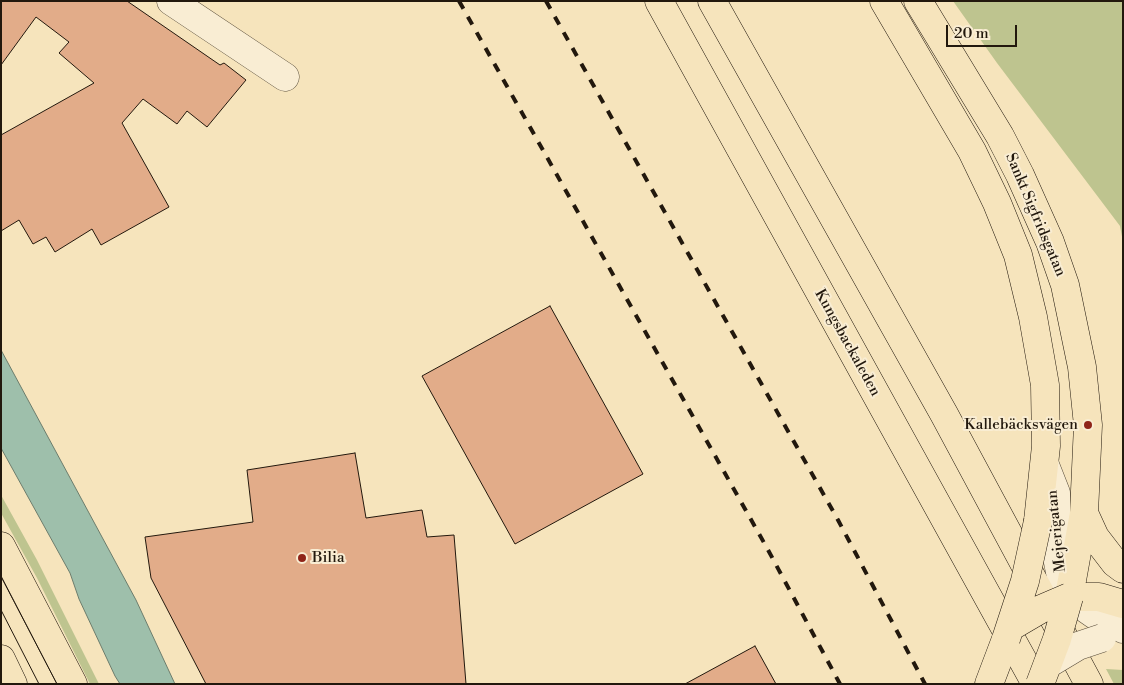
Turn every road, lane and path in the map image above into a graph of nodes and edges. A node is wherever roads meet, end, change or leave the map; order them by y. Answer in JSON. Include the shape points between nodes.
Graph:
{"nodes":[{"id":1,"x":171,"y":1,"type":"edge"},
{"id":2,"x":659,"y":1,"type":"edge"},
{"id":3,"x":712,"y":1,"type":"edge"},
{"id":4,"x":884,"y":1,"type":"edge"},
{"id":5,"x":918,"y":1,"type":"edge"},
{"id":6,"x":285,"y":77,"type":"dead end"},
{"id":7,"x":1045,"y":465,"type":"junction"},
{"id":8,"x":1084,"y":513,"type":"junction"},
{"id":9,"x":1,"y":546,"type":"edge"},
{"id":10,"x":1123,"y":569,"type":"edge"},
{"id":11,"x":1077,"y":597,"type":"junction"},
{"id":12,"x":1123,"y":604,"type":"edge"},
{"id":13,"x":1012,"y":626,"type":"junction"},
{"id":14,"x":1116,"y":634,"type":"edge"},
{"id":15,"x":1,"y":660,"type":"edge"},
{"id":16,"x":1042,"y":677,"type":"edge"},
{"id":17,"x":13,"y":684,"type":"edge"},
{"id":18,"x":73,"y":684,"type":"edge"},
{"id":19,"x":989,"y":684,"type":"edge"},
{"id":20,"x":1089,"y":684,"type":"edge"}],
"edges":[{"from":1,"to":6,"type":"street"},
{"from":2,"to":16,"type":"main road","name":"Kungsbackaleden"},
{"from":3,"to":20,"type":"main road","via":[[944,414]]},
{"from":4,"to":7,"type":"main road","name":"Sankt Sigfridsgatan","via":[[972,151],[1018,255],[1045,385]]},
{"from":5,"to":8,"type":"main road","name":"Sankt Sigfridsgatan","via":[[1000,136],[1050,242],[1065,285],[1082,367],[1088,425]]},
{"from":7,"to":11,"type":"street","name":"Mejerigatan","via":[[1056,493],[1056,552],[1061,577]]},
{"from":7,"to":13,"type":"main road","name":"Sankt Sigfridsgatan","bridge":true,"via":[[1038,521]]},
{"from":8,"to":10,"type":"main road","name":"Mejerigatan","via":[[1095,536]]},
{"from":8,"to":11,"type":"main road","name":"Sankt Sigfridsgatan"},
{"from":9,"to":18,"type":"main road"},
{"from":11,"to":12,"type":"main road"},
{"from":11,"to":13,"type":"main road","bridge":true,"via":[[1041,609]]},
{"from":11,"to":14,"type":"street"},
{"from":11,"to":16,"type":"main road","name":"Sankt Sigfridsgatan","bridge":true},
{"from":13,"to":19,"type":"main road","name":"Sankt Sigfridsgatan","bridge":true},
{"from":14,"to":16,"type":"street","bridge":true,"via":[[1078,646]]},
{"from":15,"to":17,"type":"main road"}]}
